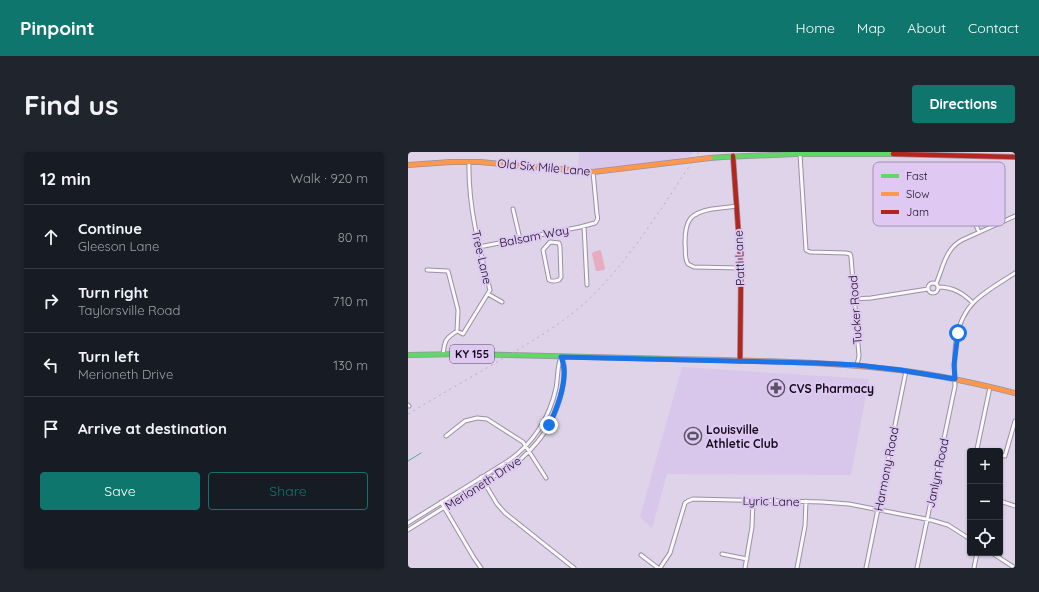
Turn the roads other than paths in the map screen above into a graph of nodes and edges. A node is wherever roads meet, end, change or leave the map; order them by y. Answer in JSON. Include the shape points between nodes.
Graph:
{"nodes":[{"id":1,"x":834,"y":152,"type":"edge"},
{"id":2,"x":766,"y":153,"type":"edge"},
{"id":3,"x":800,"y":154,"type":"junction"},
{"id":4,"x":733,"y":156,"type":"junction"},
{"id":5,"x":1015,"y":157,"type":"edge"},
{"id":6,"x":469,"y":162,"type":"junction"},
{"id":7,"x":408,"y":165,"type":"edge"},
{"id":8,"x":593,"y":172,"type":"junction"},
{"id":9,"x":737,"y":206,"type":"junction"},
{"id":10,"x":513,"y":209,"type":"dead end"},
{"id":11,"x":1015,"y":216,"type":"edge"},
{"id":12,"x":1005,"y":220,"type":"edge"},
{"id":13,"x":586,"y":225,"type":"junction"},
{"id":14,"x":976,"y":226,"type":"edge"},
{"id":15,"x":992,"y":226,"type":"edge"},
{"id":16,"x":979,"y":232,"type":"junction"},
{"id":17,"x":548,"y":233,"type":"junction"},
{"id":18,"x":520,"y":239,"type":"junction"},
{"id":19,"x":550,"y":242,"type":"junction"},
{"id":20,"x":479,"y":247,"type":"junction"},
{"id":21,"x":741,"y":268,"type":"junction"},
{"id":22,"x":428,"y":270,"type":"dead end"},
{"id":23,"x":1015,"y":273,"type":"edge"},
{"id":24,"x":587,"y":285,"type":"dead end"},
{"id":25,"x":937,"y":286,"type":"junction"},
{"id":26,"x":928,"y":290,"type":"junction"},
{"id":27,"x":488,"y":294,"type":"junction"},
{"id":28,"x":854,"y":299,"type":"junction"},
{"id":29,"x":502,"y":302,"type":"dead end"},
{"id":30,"x":973,"y":303,"type":"junction"},
{"id":31,"x":457,"y":331,"type":"junction"},
{"id":32,"x":443,"y":354,"type":"junction"},
{"id":33,"x":408,"y":355,"type":"edge"},
{"id":34,"x":561,"y":357,"type":"junction"},
{"id":35,"x":740,"y":361,"type":"junction"},
{"id":36,"x":857,"y":365,"type":"junction"},
{"id":37,"x":906,"y":371,"type":"junction"},
{"id":38,"x":955,"y":379,"type":"junction"},
{"id":39,"x":990,"y":387,"type":"junction"},
{"id":40,"x":1015,"y":393,"type":"edge"},
{"id":41,"x":1015,"y":421,"type":"edge"},
{"id":42,"x":446,"y":436,"type":"dead end"},
{"id":43,"x":526,"y":446,"type":"junction"},
{"id":44,"x":977,"y":448,"type":"edge"},
{"id":45,"x":529,"y":452,"type":"junction"},
{"id":46,"x":1003,"y":456,"type":"edge"},
{"id":47,"x":481,"y":477,"type":"junction"},
{"id":48,"x":546,"y":478,"type":"dead end"},
{"id":49,"x":484,"y":483,"type":"junction"},
{"id":50,"x":753,"y":500,"type":"junction"},
{"id":51,"x":806,"y":501,"type":"junction"},
{"id":52,"x":440,"y":502,"type":"junction"},
{"id":53,"x":1003,"y":502,"type":"edge"},
{"id":54,"x":1015,"y":506,"type":"edge"},
{"id":55,"x":444,"y":508,"type":"junction"},
{"id":56,"x":878,"y":509,"type":"junction"},
{"id":57,"x":927,"y":519,"type":"junction"},
{"id":58,"x":408,"y":523,"type":"edge"},
{"id":59,"x":408,"y":530,"type":"edge"},
{"id":60,"x":967,"y":537,"type":"edge"},
{"id":61,"x":722,"y":554,"type":"dead end"},
{"id":62,"x":641,"y":555,"type":"dead end"},
{"id":63,"x":976,"y":556,"type":"edge"},
{"id":64,"x":997,"y":556,"type":"edge"},
{"id":65,"x":747,"y":559,"type":"junction"},
{"id":66,"x":482,"y":568,"type":"edge"},
{"id":67,"x":574,"y":568,"type":"edge"},
{"id":68,"x":659,"y":568,"type":"edge"},
{"id":69,"x":745,"y":568,"type":"edge"},
{"id":70,"x":797,"y":568,"type":"edge"},
{"id":71,"x":866,"y":568,"type":"edge"},
{"id":72,"x":917,"y":568,"type":"edge"},
{"id":73,"x":974,"y":568,"type":"edge"},
{"id":74,"x":1015,"y":568,"type":"edge"}],
"edges":[{"from":1,"to":3,"type":"street","name":"Old Six Mile Lane"},
{"from":1,"to":5,"type":"street","name":"Old Six Mile Lane"},
{"from":2,"to":3,"type":"street","name":"Old Six Mile Lane"},
{"from":2,"to":4,"type":"street","name":"Old Six Mile Lane"},
{"from":3,"to":28,"type":"street","name":"Tucker Road","via":[[806,250],[850,254]]},
{"from":4,"to":8,"type":"street","name":"Old Six Mile Lane"},
{"from":4,"to":9,"type":"street","name":"Patti Lane"},
{"from":6,"to":7,"type":"street","name":"Old Six Mile Lane"},
{"from":6,"to":8,"type":"street","name":"Old Six Mile Lane"},
{"from":6,"to":20,"type":"street","name":"Tree Lane","via":[[472,215]]},
{"from":8,"to":13,"type":"street","via":[[598,219],[595,223]]},
{"from":9,"to":21,"type":"street","name":"Patti Lane"},
{"from":9,"to":21,"type":"street","via":[[700,212],[691,218],[685,233],[686,258],[688,264],[694,267]]},
{"from":10,"to":18,"type":"street"},
{"from":11,"to":12,"type":"street"},
{"from":13,"to":17,"type":"street","name":"Balsam Way"},
{"from":13,"to":24,"type":"street"},
{"from":14,"to":16,"type":"street"},
{"from":15,"to":16,"type":"street"},
{"from":16,"to":25,"type":"street","via":[[951,249],[944,260]]},
{"from":17,"to":18,"type":"street","name":"Balsam Way"},
{"from":17,"to":19,"type":"street"},
{"from":18,"to":20,"type":"street","name":"Balsam Way"},
{"from":19,"to":19,"type":"street","via":[[543,250],[549,280],[556,281],[561,278],[560,247],[559,243]]},
{"from":20,"to":27,"type":"street","name":"Tree Lane","via":[[490,290]]},
{"from":21,"to":35,"type":"street","name":"Patti Lane"},
{"from":22,"to":31,"type":"street","via":[[448,271],[458,310]]},
{"from":23,"to":30,"type":"street"},
{"from":25,"to":26,"type":"street","via":[[930,284]]},
{"from":25,"to":26,"type":"street","via":[[938,291],[933,294]]},
{"from":25,"to":30,"type":"street","via":[[956,290]]},
{"from":26,"to":28,"type":"street"},
{"from":27,"to":29,"type":"street"},
{"from":27,"to":31,"type":"street","name":"Tree Lane","via":[[463,334]]},
{"from":28,"to":36,"type":"street","name":"Tucker Road","via":[[859,356]]},
{"from":30,"to":38,"type":"street","name":"Janlyn Road","via":[[959,329],[954,360]]},
{"from":31,"to":32,"type":"street","name":"Tree Lane","via":[[447,337]]},
{"from":32,"to":33,"type":"street","number":"KY 155"},
{"from":32,"to":34,"type":"street","number":"KY 155"},
{"from":34,"to":35,"type":"street","number":"KY 155"},
{"from":34,"to":43,"type":"street","via":[[551,407],[540,429]]},
{"from":34,"to":45,"type":"street","name":"Merioneth Drive","via":[[564,374],[557,407],[549,425]]},
{"from":35,"to":36,"type":"street","number":"KY 155"},
{"from":36,"to":37,"type":"street","number":"KY 155"},
{"from":37,"to":38,"type":"street","number":"KY 155"},
{"from":37,"to":56,"type":"street","name":"Harmony Road"},
{"from":38,"to":39,"type":"street","number":"KY 155"},
{"from":38,"to":57,"type":"street","name":"Janlyn Road"},
{"from":39,"to":40,"type":"street","number":"KY 155"},
{"from":39,"to":44,"type":"street"},
{"from":41,"to":46,"type":"street","via":[[1005,456]]},
{"from":42,"to":43,"type":"street","via":[[461,423],[480,418],[487,419]]},
{"from":43,"to":45,"type":"street"},
{"from":43,"to":47,"type":"street"},
{"from":45,"to":48,"type":"street"},
{"from":45,"to":49,"type":"street","name":"Merioneth Drive"},
{"from":47,"to":49,"type":"street"},
{"from":47,"to":52,"type":"street"},
{"from":49,"to":55,"type":"street","name":"Merioneth Drive"},
{"from":49,"to":67,"type":"street","via":[[505,512]]},
{"from":50,"to":51,"type":"street","name":"Lyric Lane"},
{"from":50,"to":65,"type":"street"},
{"from":50,"to":68,"type":"street","name":"Lyric Lane","via":[[688,500],[670,553]]},
{"from":51,"to":56,"type":"street","name":"Lyric Lane","via":[[834,502]]},
{"from":51,"to":70,"type":"street","via":[[805,526]]},
{"from":52,"to":55,"type":"street"},
{"from":52,"to":58,"type":"street"},
{"from":53,"to":54,"type":"street"},
{"from":55,"to":59,"type":"street","name":"Merioneth Drive"},
{"from":55,"to":66,"type":"street"},
{"from":56,"to":57,"type":"street","name":"Lyric Lane"},
{"from":56,"to":71,"type":"street","name":"Harmony Road"},
{"from":57,"to":60,"type":"street","name":"Lyric Lane","via":[[944,524]]},
{"from":57,"to":72,"type":"street","name":"Janlyn Road"},
{"from":61,"to":65,"type":"street"},
{"from":62,"to":68,"type":"street"},
{"from":63,"to":73,"type":"street"},
{"from":64,"to":74,"type":"street"},
{"from":65,"to":69,"type":"street"}]}
